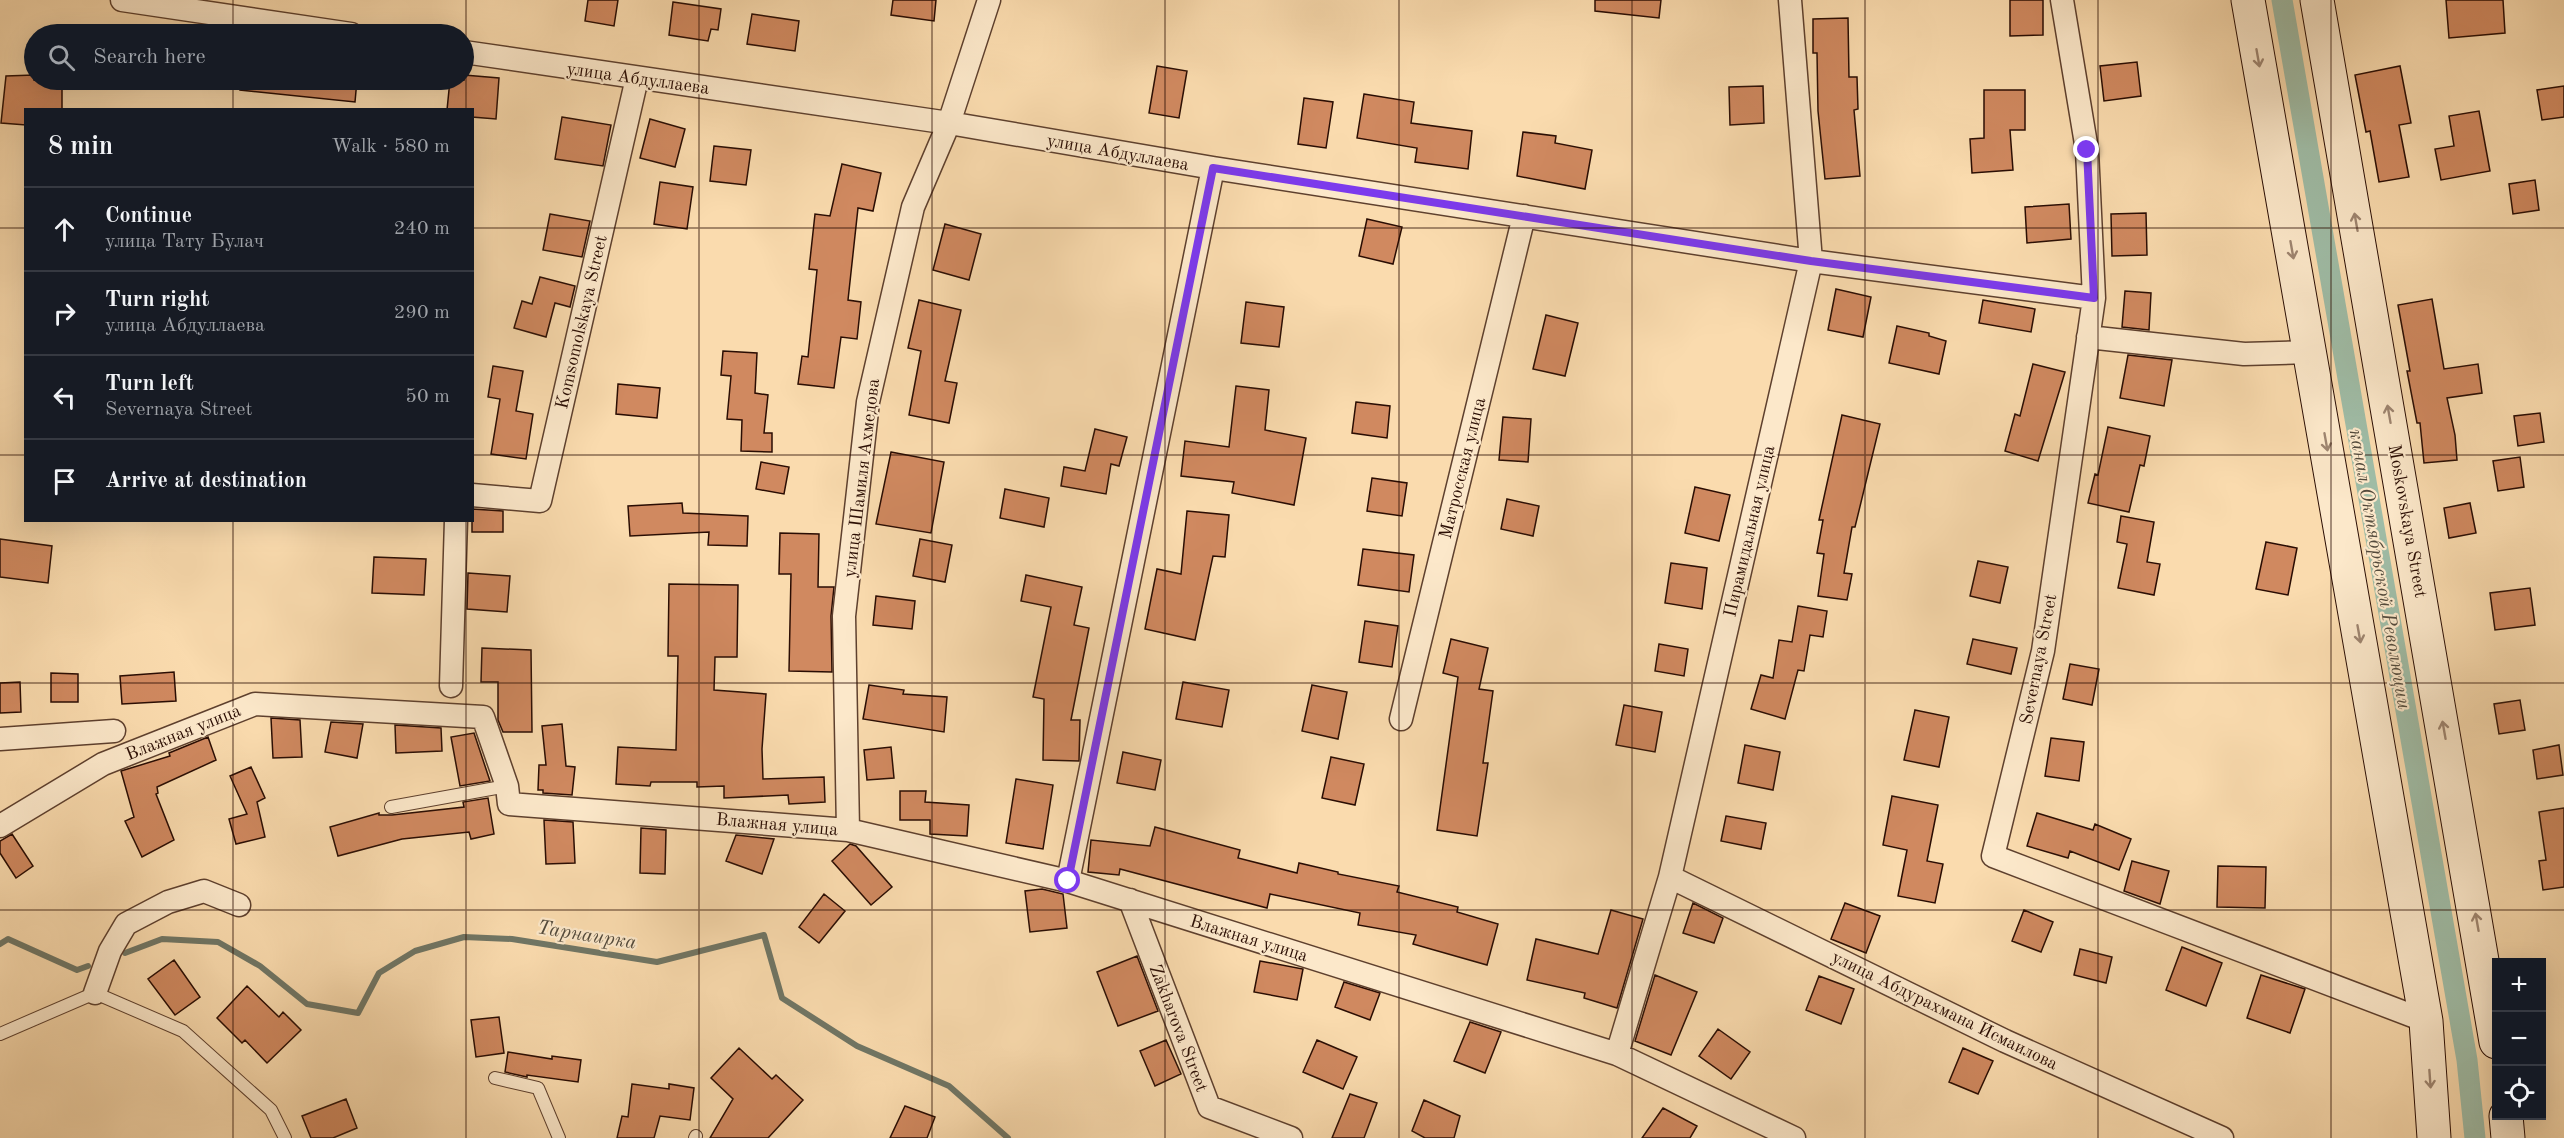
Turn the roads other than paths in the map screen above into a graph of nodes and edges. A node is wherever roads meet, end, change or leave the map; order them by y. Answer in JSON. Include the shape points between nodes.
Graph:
{"nodes":[{"id":1,"x":122,"y":0,"type":"edge"},
{"id":2,"x":990,"y":0,"type":"edge"},
{"id":3,"x":1790,"y":0,"type":"edge"},
{"id":4,"x":2062,"y":0,"type":"edge"},
{"id":5,"x":2248,"y":0,"type":"edge"},
{"id":6,"x":2318,"y":0,"type":"edge"},
{"id":7,"x":284,"y":24,"type":"edge"},
{"id":8,"x":474,"y":54,"type":"edge"},
{"id":9,"x":637,"y":78,"type":"junction"},
{"id":10,"x":950,"y":123,"type":"junction"},
{"id":11,"x":1213,"y":168,"type":"junction"},
{"id":12,"x":1524,"y":216,"type":"junction"},
{"id":13,"x":1811,"y":261,"type":"junction"},
{"id":14,"x":2094,"y":298,"type":"junction"},
{"id":15,"x":2088,"y":337,"type":"junction"},
{"id":16,"x":2310,"y":352,"type":"junction"},
{"id":17,"x":474,"y":495,"type":"edge"},
{"id":18,"x":456,"y":522,"type":"edge"},
{"id":19,"x":451,"y":686,"type":"dead end"},
{"id":20,"x":1401,"y":719,"type":"dead end"},
{"id":21,"x":114,"y":731,"type":"dead end"},
{"id":22,"x":0,"y":739,"type":"edge"},
{"id":23,"x":507,"y":786,"type":"junction"},
{"id":24,"x":391,"y":807,"type":"dead end"},
{"id":25,"x":0,"y":826,"type":"edge"},
{"id":26,"x":848,"y":830,"type":"junction"},
{"id":27,"x":1670,"y":877,"type":"junction"},
{"id":28,"x":1068,"y":881,"type":"junction"},
{"id":29,"x":1130,"y":900,"type":"junction"},
{"id":30,"x":239,"y":905,"type":"dead end"},
{"id":31,"x":94,"y":993,"type":"junction"},
{"id":32,"x":2492,"y":1019,"type":"edge"},
{"id":33,"x":2426,"y":1021,"type":"junction"},
{"id":34,"x":0,"y":1034,"type":"edge"},
{"id":35,"x":1617,"y":1054,"type":"junction"},
{"id":36,"x":495,"y":1078,"type":"dead end"},
{"id":37,"x":2506,"y":1120,"type":"edge"},
{"id":38,"x":285,"y":1138,"type":"edge"},
{"id":39,"x":559,"y":1138,"type":"edge"},
{"id":40,"x":1291,"y":1138,"type":"edge"},
{"id":41,"x":1794,"y":1138,"type":"edge"},
{"id":42,"x":2222,"y":1138,"type":"edge"},
{"id":43,"x":2434,"y":1138,"type":"edge"},
{"id":44,"x":2508,"y":1138,"type":"edge"}],
"edges":[{"from":1,"to":7,"type":"street"},
{"from":2,"to":10,"type":"street","name":"улица Шамиля Ахмедова"},
{"from":3,"to":13,"type":"street","name":"Пирамидальная улица"},
{"from":4,"to":14,"type":"street","name":"Severnaya Street","via":[[2087,150]]},
{"from":5,"to":16,"type":"main road","one_way":true},
{"from":32,"to":6,"type":"main road","name":"Moskovskaya Street","one_way":true},
{"from":8,"to":9,"type":"street","name":"улица Абдуллаева"},
{"from":9,"to":10,"type":"street","name":"улица Абдуллаева"},
{"from":9,"to":17,"type":"street","name":"Komsomolskaya Street","via":[[540,501]]},
{"from":10,"to":11,"type":"street","name":"улица Абдуллаева"},
{"from":10,"to":26,"type":"street","name":"улица Шамиля Ахмедова","via":[[913,207],[868,402],[844,616]]},
{"from":11,"to":12,"type":"street","name":"улица Абдуллаева"},
{"from":11,"to":28,"type":"street"},
{"from":12,"to":13,"type":"street","name":"улица Абдуллаева"},
{"from":12,"to":20,"type":"street","name":"Матросская улица"},
{"from":13,"to":14,"type":"street","name":"улица Абдуллаева"},
{"from":13,"to":27,"type":"street","name":"Пирамидальная улица"},
{"from":14,"to":15,"type":"street","name":"Severnaya Street"},
{"from":15,"to":16,"type":"street","via":[[2244,354]]},
{"from":15,"to":33,"type":"street","name":"Severnaya Street","via":[[2043,651],[1993,856]]},
{"from":16,"to":33,"type":"main road","one_way":true},
{"from":18,"to":19,"type":"street"},
{"from":21,"to":22,"type":"street"},
{"from":23,"to":24,"type":"lane"},
{"from":23,"to":25,"type":"street","name":"Влажная улица","via":[[483,717],[255,704],[103,764]]},
{"from":23,"to":26,"type":"street","name":"Влажная улица","via":[[509,804]]},
{"from":26,"to":28,"type":"street","name":"Влажная улица"},
{"from":27,"to":35,"type":"street","name":"Пирамидальная улица"},
{"from":27,"to":42,"type":"street","name":"улица Абдурахмана Исмаилова","via":[[2005,1041]]},
{"from":28,"to":29,"type":"street","name":"Влажная улица"},
{"from":29,"to":35,"type":"street","name":"Влажная улица"},
{"from":29,"to":40,"type":"street","name":"Zakharova Street","via":[[1209,1107]]},
{"from":30,"to":31,"type":"street","via":[[204,891],[168,902],[126,924],[110,951]]},
{"from":31,"to":34,"type":"lane"},
{"from":31,"to":38,"type":"lane","via":[[183,1031],[271,1110]]},
{"from":33,"to":43,"type":"main road","one_way":true},
{"from":35,"to":41,"type":"street","name":"Влажная улица"},
{"from":36,"to":39,"type":"lane","via":[[538,1088]]},
{"from":37,"to":44,"type":"main road"}]}
